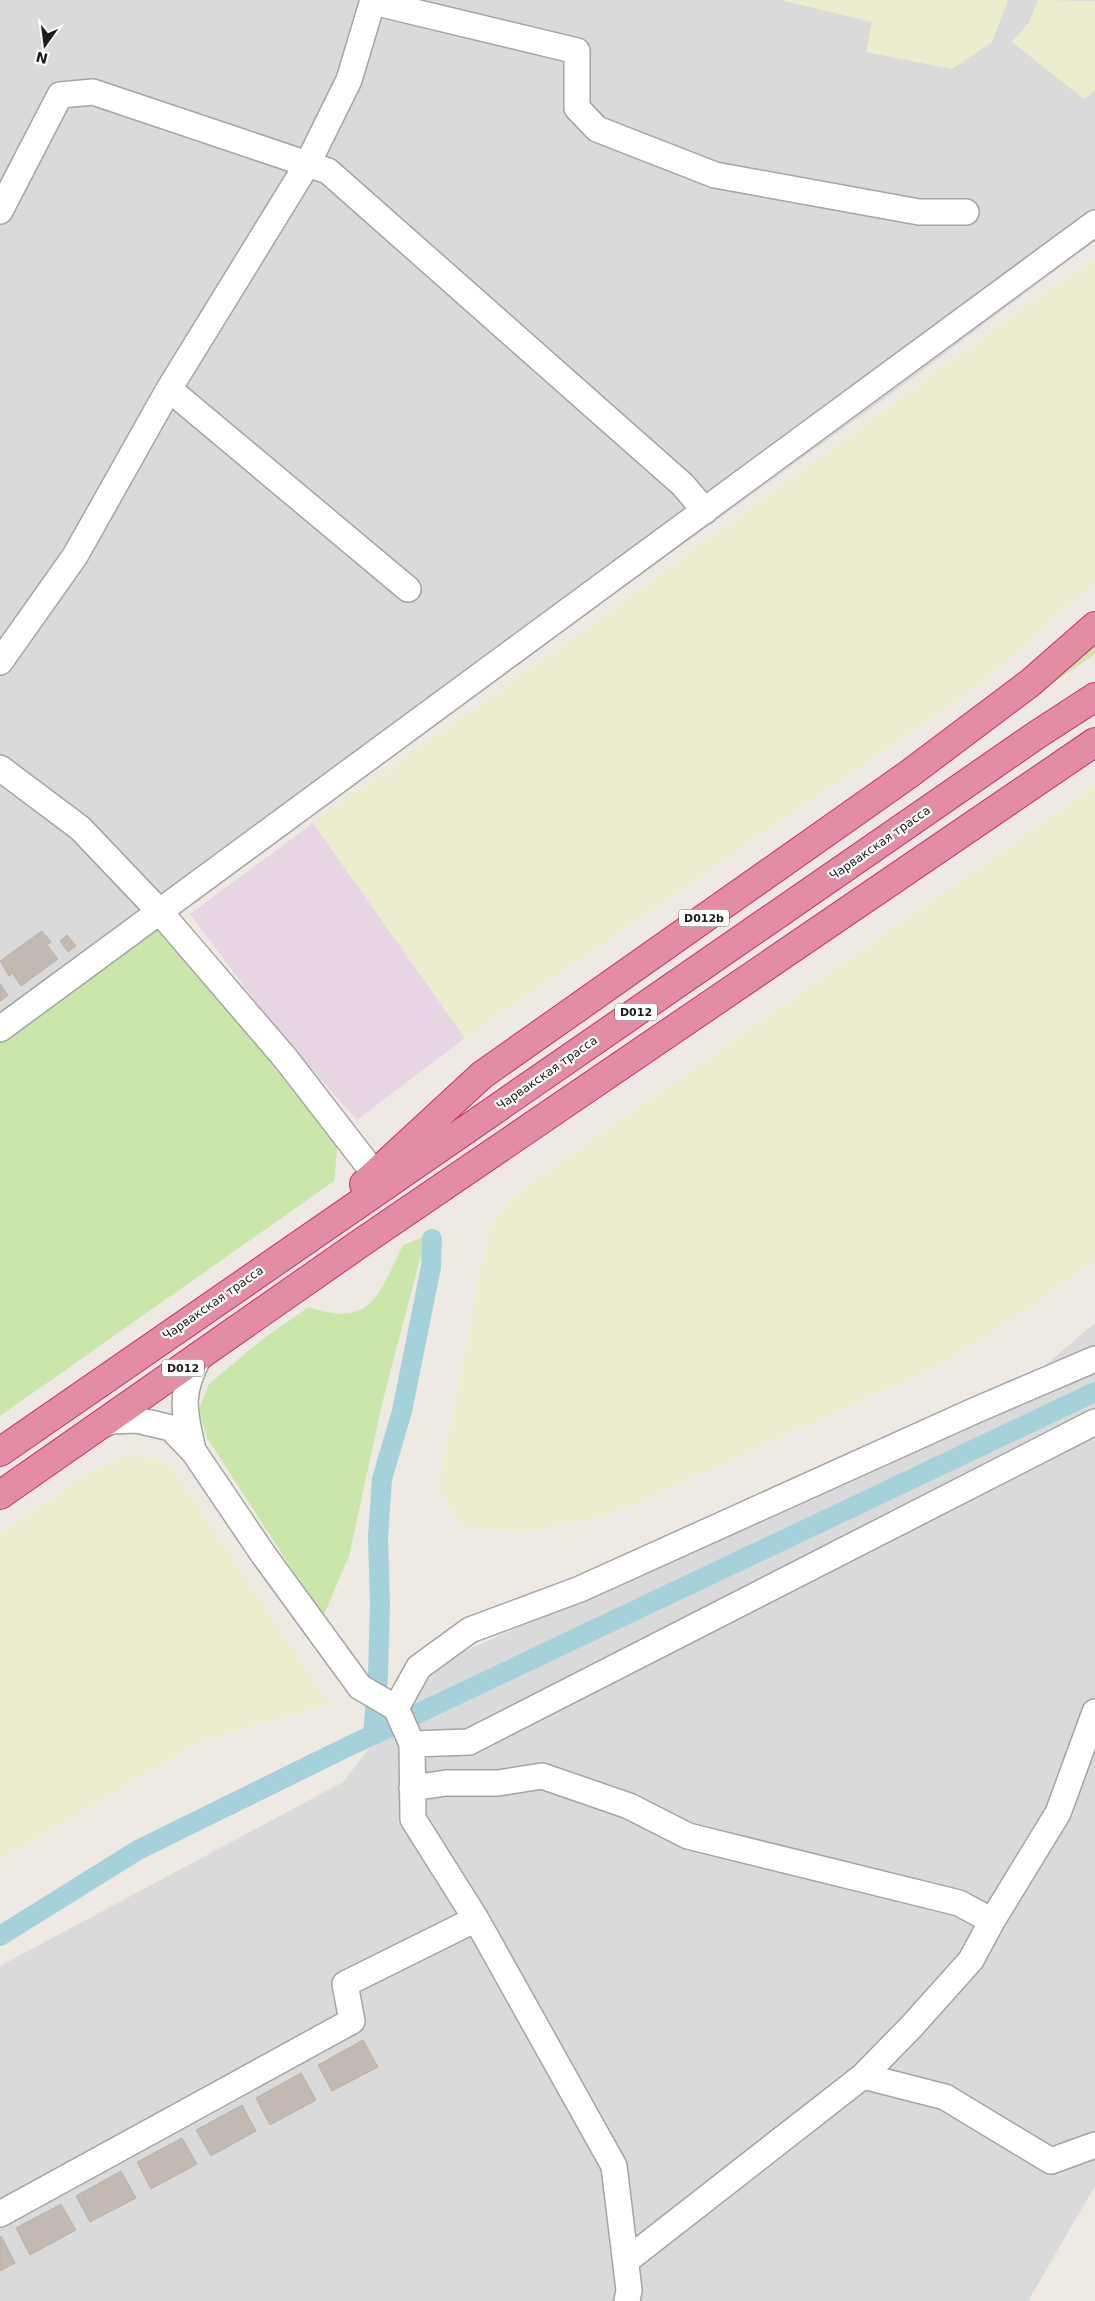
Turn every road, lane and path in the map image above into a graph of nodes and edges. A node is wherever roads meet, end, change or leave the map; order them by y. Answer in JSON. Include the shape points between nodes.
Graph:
{"nodes":[{"id":1,"x":373,"y":1,"type":"edge"},
{"id":2,"x":308,"y":163,"type":"junction"},
{"id":3,"x":0,"y":211,"type":"edge"},
{"id":4,"x":966,"y":212,"type":"dead end"},
{"id":5,"x":1095,"y":224,"type":"edge"},
{"id":6,"x":169,"y":389,"type":"junction"},
{"id":7,"x":705,"y":511,"type":"junction"},
{"id":8,"x":408,"y":589,"type":"dead end"},
{"id":9,"x":1095,"y":626,"type":"edge"},
{"id":10,"x":0,"y":662,"type":"edge"},
{"id":11,"x":1095,"y":692,"type":"edge"},
{"id":12,"x":1095,"y":697,"type":"edge"},
{"id":13,"x":1038,"y":734,"type":"junction"},
{"id":14,"x":1095,"y":742,"type":"edge"},
{"id":15,"x":0,"y":768,"type":"edge"},
{"id":16,"x":160,"y":912,"type":"junction"},
{"id":17,"x":0,"y":1029,"type":"edge"},
{"id":18,"x":374,"y":1173,"type":"junction"},
{"id":19,"x":326,"y":1226,"type":"junction"},
{"id":20,"x":199,"y":1357,"type":"junction"},
{"id":21,"x":1095,"y":1359,"type":"edge"},
{"id":22,"x":1095,"y":1422,"type":"edge"},
{"id":23,"x":98,"y":1426,"type":"junction"},
{"id":24,"x":0,"y":1452,"type":"edge"},
{"id":25,"x":194,"y":1452,"type":"junction"},
{"id":26,"x":0,"y":1495,"type":"edge"},
{"id":27,"x":396,"y":1708,"type":"junction"},
{"id":28,"x":1095,"y":1712,"type":"edge"},
{"id":29,"x":412,"y":1744,"type":"junction"},
{"id":30,"x":412,"y":1788,"type":"junction"},
{"id":31,"x":476,"y":1919,"type":"junction"},
{"id":32,"x":992,"y":1921,"type":"junction"},
{"id":33,"x":863,"y":2076,"type":"junction"},
{"id":34,"x":1095,"y":2146,"type":"edge"},
{"id":35,"x":0,"y":2214,"type":"edge"},
{"id":36,"x":626,"y":2261,"type":"junction"},
{"id":37,"x":627,"y":2301,"type":"edge"}],
"edges":[{"from":1,"to":2,"type":"street","via":[[349,80]]},
{"from":1,"to":4,"type":"street","via":[[577,51],[577,108],[597,129],[715,175],[919,212]]},
{"from":2,"to":3,"type":"street","via":[[93,92],[60,95]]},
{"from":2,"to":6,"type":"street"},
{"from":2,"to":7,"type":"street","via":[[328,171],[684,485]]},
{"from":5,"to":7,"type":"street"},
{"from":6,"to":8,"type":"street"},
{"from":6,"to":10,"type":"street","via":[[75,556]]},
{"from":7,"to":16,"type":"street"},
{"from":9,"to":18,"type":"highway","number":"D012b","via":[[1030,683],[909,774],[482,1075]]},
{"from":11,"to":13,"type":"highway"},
{"from":12,"to":13,"type":"highway","name":"Чарвакская трасса","number":"D012"},
{"from":13,"to":19,"type":"highway","name":"Чарвакская трасса","number":"D012"},
{"from":14,"to":20,"type":"highway","number":"D012","via":[[381,1229]]},
{"from":15,"to":16,"type":"street","via":[[80,828]]},
{"from":16,"to":17,"type":"street"},
{"from":16,"to":18,"type":"street","via":[[286,1059]]},
{"from":18,"to":19,"type":"highway","number":"D012b"},
{"from":19,"to":24,"type":"highway","name":"Чарвакская трасса","number":"D012"},
{"from":20,"to":23,"type":"highway","number":"D012"},
{"from":20,"to":25,"type":"street","via":[[189,1377],[184,1414]]},
{"from":21,"to":27,"type":"street","via":[[580,1589],[470,1630],[419,1668]]},
{"from":22,"to":29,"type":"street","via":[[469,1742]]},
{"from":23,"to":25,"type":"street","via":[[112,1421],[149,1421],[171,1428]]},
{"from":23,"to":26,"type":"highway","number":"D012"},
{"from":25,"to":27,"type":"street","via":[[360,1688]]},
{"from":27,"to":29,"type":"street"},
{"from":28,"to":32,"type":"street","via":[[1058,1813]]},
{"from":29,"to":30,"type":"street"},
{"from":30,"to":31,"type":"street","via":[[413,1819]]},
{"from":30,"to":32,"type":"street","via":[[446,1783],[498,1783],[542,1776],[629,1806],[688,1836],[959,1903]]},
{"from":31,"to":35,"type":"street","via":[[345,1984],[352,2021]]},
{"from":31,"to":36,"type":"street","via":[[614,2166]]},
{"from":32,"to":33,"type":"street","via":[[971,1960]]},
{"from":33,"to":34,"type":"street","via":[[946,2097],[1051,2161]]},
{"from":33,"to":36,"type":"street"},
{"from":36,"to":37,"type":"street"}]}
